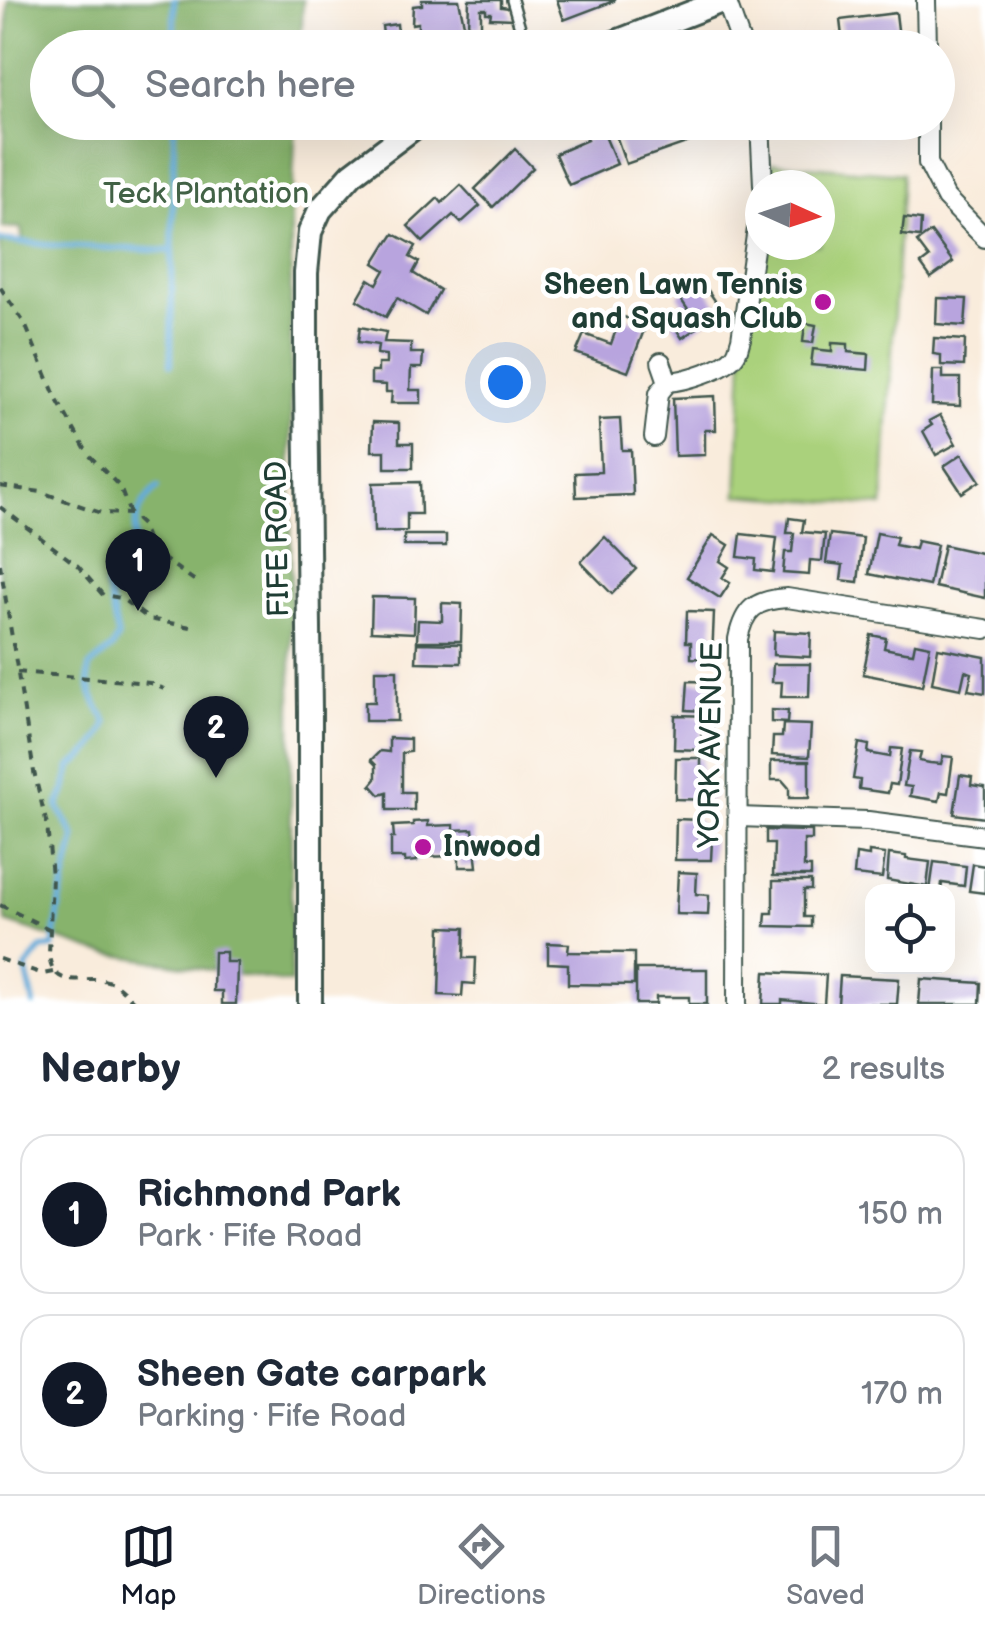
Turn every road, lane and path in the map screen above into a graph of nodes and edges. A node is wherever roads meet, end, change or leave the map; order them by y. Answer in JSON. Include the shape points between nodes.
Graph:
{"nodes":[{"id":1,"x":512,"y":0,"type":"edge"},
{"id":2,"x":725,"y":0,"type":"edge"},
{"id":3,"x":926,"y":0,"type":"edge"},
{"id":4,"x":521,"y":30,"type":"edge"},
{"id":5,"x":648,"y":30,"type":"edge"},
{"id":6,"x":736,"y":30,"type":"edge"},
{"id":7,"x":927,"y":30,"type":"edge"},
{"id":8,"x":397,"y":140,"type":"edge"},
{"id":9,"x":761,"y":140,"type":"edge"},
{"id":10,"x":928,"y":140,"type":"edge"},
{"id":11,"x":762,"y":170,"type":"edge"},
{"id":12,"x":985,"y":238,"type":"edge"},
{"id":13,"x":752,"y":260,"type":"edge"},
{"id":14,"x":0,"y":287,"type":"edge"},
{"id":15,"x":661,"y":362,"type":"dead end"},
{"id":16,"x":668,"y":382,"type":"junction"},
{"id":17,"x":654,"y":437,"type":"dead end"},
{"id":18,"x":0,"y":486,"type":"edge"},
{"id":19,"x":0,"y":506,"type":"edge"},
{"id":20,"x":130,"y":514,"type":"junction"},
{"id":21,"x":0,"y":564,"type":"edge"},
{"id":22,"x":198,"y":583,"type":"dead end"},
{"id":23,"x":196,"y":628,"type":"dead end"},
{"id":24,"x":985,"y":629,"type":"edge"},
{"id":25,"x":18,"y":672,"type":"junction"},
{"id":26,"x":164,"y":688,"type":"dead end"},
{"id":27,"x":738,"y":817,"type":"junction"},
{"id":28,"x":985,"y":836,"type":"edge"},
{"id":29,"x":0,"y":905,"type":"edge"},
{"id":30,"x":50,"y":930,"type":"junction"},
{"id":31,"x":0,"y":958,"type":"edge"},
{"id":32,"x":53,"y":972,"type":"junction"},
{"id":33,"x":136,"y":1004,"type":"edge"},
{"id":34,"x":310,"y":1004,"type":"edge"},
{"id":35,"x":737,"y":1004,"type":"edge"}],
"edges":[{"from":1,"to":4,"type":"lane"},
{"from":2,"to":5,"type":"street"},
{"from":2,"to":6,"type":"street"},
{"from":3,"to":7,"type":"street"},
{"from":8,"to":34,"type":"street","name":"FIFE ROAD","via":[[352,174],[310,232]]},
{"from":9,"to":11,"type":"street"},
{"from":10,"to":12,"type":"street","via":[[928,164],[946,198]]},
{"from":13,"to":16,"type":"street","via":[[735,355]]},
{"from":14,"to":20,"type":"path","via":[[88,454],[120,487]]},
{"from":15,"to":16,"type":"street"},
{"from":16,"to":17,"type":"street","via":[[659,393]]},
{"from":18,"to":20,"type":"path","via":[[101,513]]},
{"from":19,"to":23,"type":"path","via":[[78,566],[103,595],[121,598],[149,619]]},
{"from":20,"to":22,"type":"path","via":[[142,524],[151,550]]},
{"from":21,"to":25,"type":"path"},
{"from":24,"to":27,"type":"street","name":"YORK AVENUE","via":[[786,598],[753,607],[738,639]]},
{"from":25,"to":26,"type":"path"},
{"from":25,"to":30,"type":"path","via":[[48,825]]},
{"from":27,"to":28,"type":"street","via":[[868,821]]},
{"from":27,"to":35,"type":"street","name":"YORK AVENUE"},
{"from":29,"to":30,"type":"path"},
{"from":30,"to":32,"type":"path"},
{"from":31,"to":32,"type":"path"},
{"from":32,"to":33,"type":"path","via":[[114,982]]}]}
